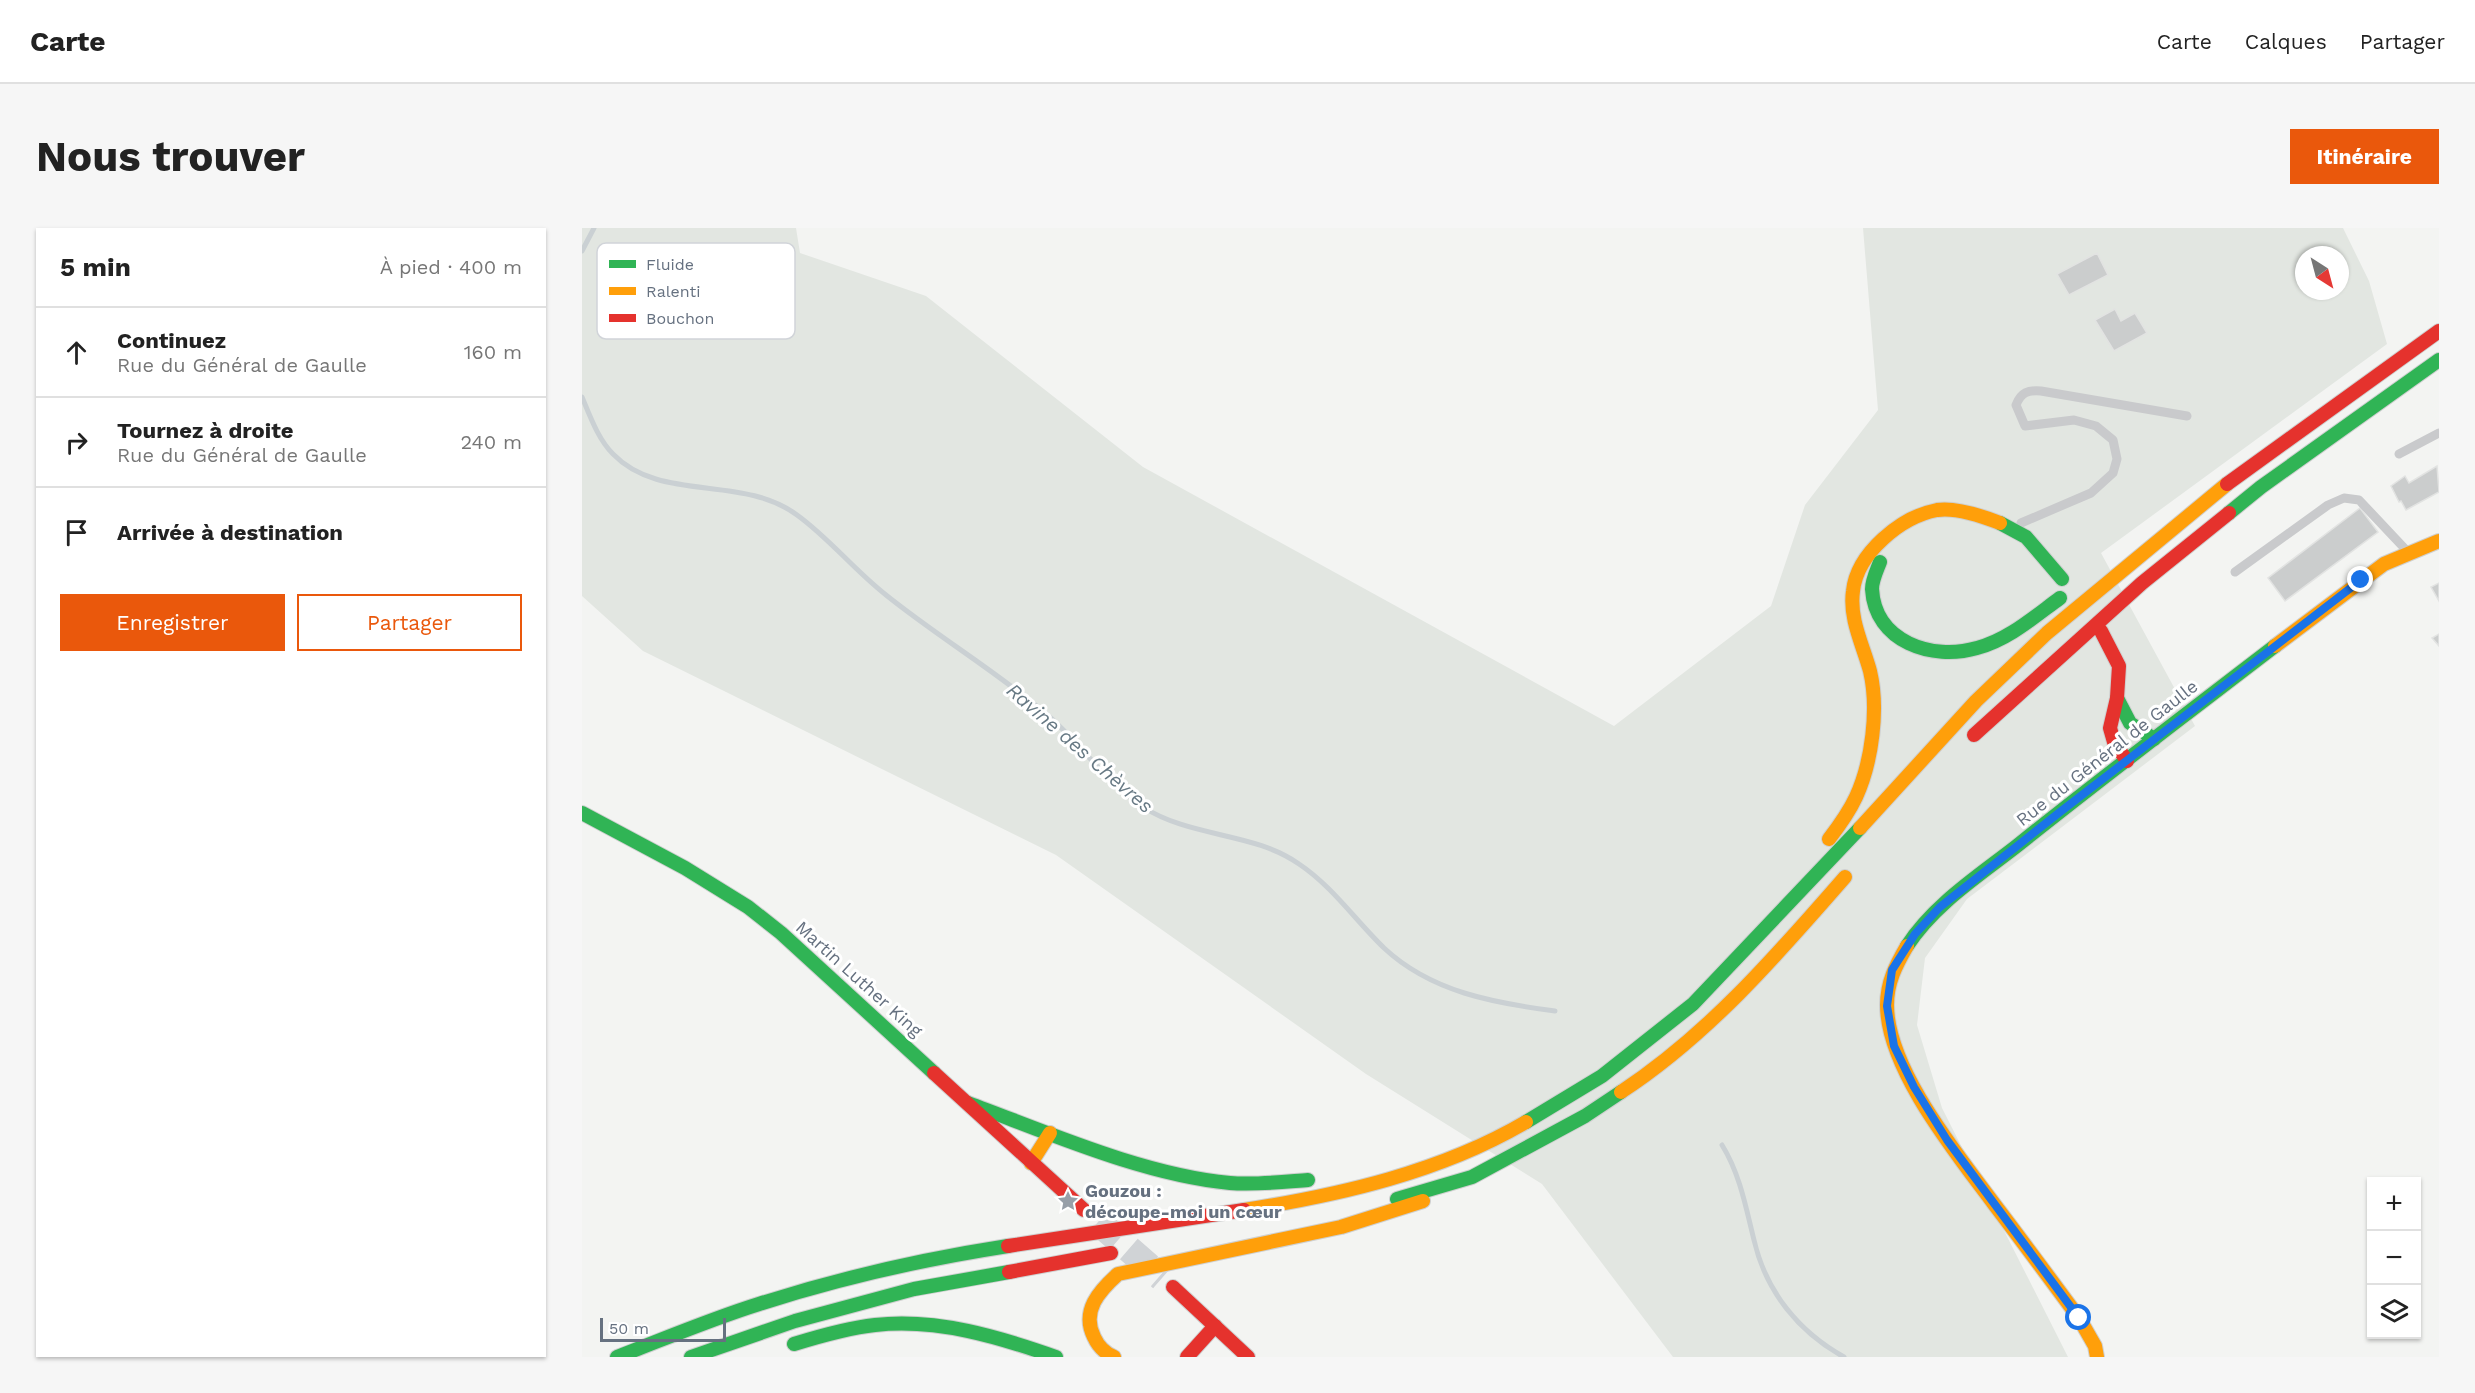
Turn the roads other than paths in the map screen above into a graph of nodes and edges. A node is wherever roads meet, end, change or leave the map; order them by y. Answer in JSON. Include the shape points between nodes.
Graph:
{"nodes":[{"id":1,"x":2439,"y":331,"type":"edge"},
{"id":2,"x":2439,"y":360,"type":"edge"},
{"id":3,"x":2187,"y":416,"type":"dead end"},
{"id":4,"x":2439,"y":433,"type":"edge"},
{"id":5,"x":2399,"y":454,"type":"dead end"},
{"id":6,"x":2227,"y":484,"type":"junction"},
{"id":7,"x":1969,"y":514,"type":"junction"},
{"id":8,"x":2012,"y":527,"type":"junction"},
{"id":9,"x":2439,"y":541,"type":"edge"},
{"id":10,"x":2408,"y":552,"type":"junction"},
{"id":11,"x":2101,"y":570,"type":"dead end"},
{"id":12,"x":2235,"y":572,"type":"dead end"},
{"id":13,"x":2062,"y":579,"type":"dead end"},
{"id":14,"x":2072,"y":590,"type":"dead end"},
{"id":15,"x":2102,"y":631,"type":"dead end"},
{"id":16,"x":2117,"y":698,"type":"junction"},
{"id":17,"x":2154,"y":739,"type":"junction"},
{"id":18,"x":1961,"y":748,"type":"dead end"},
{"id":19,"x":2127,"y":761,"type":"junction"},
{"id":20,"x":582,"y":813,"type":"edge"},
{"id":21,"x":1854,"y":867,"type":"dead end"},
{"id":22,"x":1693,"y":1005,"type":"junction"},
{"id":23,"x":1602,"y":1076,"type":"junction"},
{"id":24,"x":968,"y":1102,"type":"junction"},
{"id":25,"x":1050,"y":1133,"type":"junction"},
{"id":26,"x":1430,"y":1151,"type":"dead end"},
{"id":27,"x":1031,"y":1163,"type":"junction"},
{"id":28,"x":1472,"y":1177,"type":"junction"},
{"id":29,"x":1324,"y":1178,"type":"dead end"},
{"id":30,"x":1084,"y":1210,"type":"dead end"},
{"id":31,"x":1326,"y":1216,"type":"dead end"},
{"id":32,"x":1129,"y":1250,"type":"dead end"},
{"id":33,"x":1173,"y":1287,"type":"tunnel mouth"},
{"id":34,"x":1215,"y":1326,"type":"junction"},
{"id":35,"x":783,"y":1347,"type":"dead end"},
{"id":36,"x":617,"y":1357,"type":"edge"},
{"id":37,"x":692,"y":1357,"type":"edge"},
{"id":38,"x":1056,"y":1357,"type":"edge"},
{"id":39,"x":1114,"y":1357,"type":"edge"},
{"id":40,"x":1187,"y":1357,"type":"edge"},
{"id":41,"x":1248,"y":1357,"type":"edge"},
{"id":42,"x":2097,"y":1357,"type":"edge"}],
"edges":[{"from":1,"to":6,"type":"main road"},
{"from":2,"to":18,"type":"main road","via":[[2261,488],[2142,583]]},
{"from":3,"to":8,"type":"lane","via":[[2041,391],[2024,393],[2016,405],[2025,426],[2074,420],[2096,426],[2113,440],[2117,459],[2113,473],[2091,493]]},
{"from":4,"to":5,"type":"lane"},
{"from":6,"to":11,"type":"main road"},
{"from":6,"to":22,"type":"main road","via":[[2047,633],[1984,693]]},
{"from":7,"to":8,"type":"main road"},
{"from":7,"to":14,"type":"main road","via":[[1930,524],[1901,539],[1880,562],[1872,586],[1878,615],[1906,645],[1948,653],[1978,648],[2004,637]]},
{"from":7,"to":22,"type":"main road","via":[[1938,510],[1906,522],[1878,542],[1859,569],[1853,589],[1853,614],[1872,678],[1873,723],[1857,795],[1836,831],[1715,967]]},
{"from":8,"to":13,"type":"main road","via":[[2025,536]]},
{"from":9,"to":10,"type":"main road","name":"Rue du Général de Gaulle"},
{"from":10,"to":12,"type":"lane","via":[[2359,500],[2344,498],[2328,505]]},
{"from":10,"to":17,"type":"main road","name":"Rue du Général de Gaulle","via":[[2361,580]]},
{"from":15,"to":16,"type":"main road","via":[[2119,666]]},
{"from":16,"to":17,"type":"main road","via":[[2124,717]]},
{"from":16,"to":19,"type":"main road","via":[[2109,728]]},
{"from":17,"to":19,"type":"main road","name":"Rue du Général de Gaulle"},
{"from":19,"to":42,"type":"main road","name":"Rue du Général de Gaulle","via":[[1940,907],[1915,934],[1892,970],[1887,1006],[1894,1046],[1914,1087],[1947,1140],[2079,1318]]},
{"from":20,"to":24,"type":"main road","name":"Martin Luther King","via":[[748,907]]},
{"from":21,"to":28,"type":"main road","via":[[1778,953],[1687,1042],[1585,1116]]},
{"from":22,"to":23,"type":"main road"},
{"from":23,"to":26,"type":"main road"},
{"from":23,"to":36,"type":"main road","via":[[1513,1129],[1428,1167],[1386,1180],[1251,1209],[956,1254],[877,1271],[758,1304]]},
{"from":24,"to":25,"type":"main road"},
{"from":24,"to":27,"type":"main road","name":"Martin Luther King"},
{"from":25,"to":27,"type":"main road"},
{"from":25,"to":29,"type":"main road","via":[[1161,1169],[1219,1181],[1264,1183]]},
{"from":27,"to":30,"type":"main road","name":"Martin Luther King"},
{"from":28,"to":31,"type":"main road"},
{"from":28,"to":39,"type":"main road","via":[[1437,1196],[1371,1219],[1118,1274],[1099,1291],[1089,1313],[1091,1333],[1097,1344]]},
{"from":32,"to":37,"type":"main road","via":[[914,1289],[795,1321]]},
{"from":33,"to":34,"type":"main road"},
{"from":34,"to":40,"type":"main road"},
{"from":34,"to":41,"type":"main road"},
{"from":35,"to":38,"type":"main road","via":[[882,1324],[949,1327],[999,1337]]}]}
